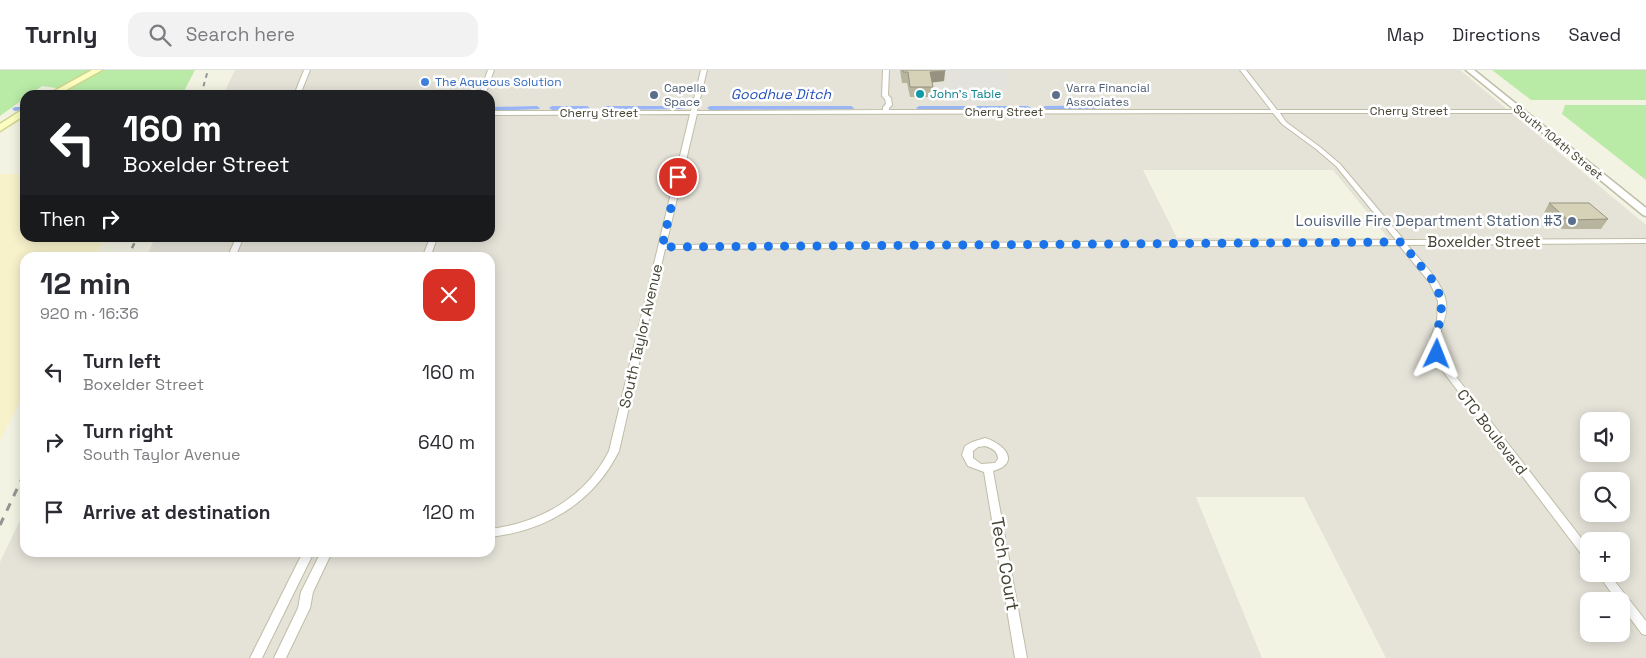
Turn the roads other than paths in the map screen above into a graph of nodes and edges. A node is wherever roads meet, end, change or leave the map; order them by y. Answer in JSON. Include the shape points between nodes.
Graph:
{"nodes":[{"id":1,"x":98,"y":70,"type":"edge"},
{"id":2,"x":307,"y":70,"type":"edge"},
{"id":3,"x":491,"y":70,"type":"edge"},
{"id":4,"x":704,"y":70,"type":"edge"},
{"id":5,"x":886,"y":70,"type":"edge"},
{"id":6,"x":1243,"y":70,"type":"edge"},
{"id":7,"x":1470,"y":70,"type":"edge"},
{"id":8,"x":60,"y":90,"type":"edge"},
{"id":9,"x":299,"y":90,"type":"edge"},
{"id":10,"x":484,"y":90,"type":"edge"},
{"id":11,"x":883,"y":104,"type":"junction"},
{"id":12,"x":1519,"y":111,"type":"junction"},
{"id":13,"x":1275,"y":112,"type":"junction"},
{"id":14,"x":495,"y":113,"type":"edge"},
{"id":15,"x":693,"y":113,"type":"junction"},
{"id":16,"x":20,"y":114,"type":"edge"},
{"id":17,"x":0,"y":128,"type":"edge"},
{"id":18,"x":1646,"y":213,"type":"edge"},
{"id":19,"x":1646,"y":241,"type":"edge"},
{"id":20,"x":1401,"y":242,"type":"junction"},
{"id":21,"x":662,"y":247,"type":"junction"},
{"id":22,"x":988,"y":469,"type":"dead end"},
{"id":23,"x":495,"y":532,"type":"edge"},
{"id":24,"x":1580,"y":544,"type":"edge"},
{"id":25,"x":306,"y":557,"type":"edge"},
{"id":26,"x":324,"y":557,"type":"edge"},
{"id":27,"x":1609,"y":582,"type":"edge"},
{"id":28,"x":1646,"y":630,"type":"edge"},
{"id":29,"x":256,"y":658,"type":"edge"},
{"id":30,"x":280,"y":658,"type":"edge"},
{"id":31,"x":1021,"y":658,"type":"edge"}],
"edges":[{"from":1,"to":8,"type":"main road"},
{"from":2,"to":9,"type":"street"},
{"from":3,"to":10,"type":"street"},
{"from":4,"to":15,"type":"street","name":"South Taylor Avenue"},
{"from":5,"to":11,"type":"street"},
{"from":6,"to":13,"type":"street","name":"CTC Boulevard"},
{"from":7,"to":12,"type":"street","name":"South 104th Street"},
{"from":11,"to":13,"type":"street","name":"Cherry Street"},
{"from":11,"to":15,"type":"street","name":"Cherry Street"},
{"from":12,"to":13,"type":"street","name":"Cherry Street"},
{"from":12,"to":18,"type":"street","name":"South 104th Street"},
{"from":13,"to":20,"type":"street","name":"CTC Boulevard","via":[[1284,123],[1338,165]]},
{"from":14,"to":15,"type":"street","name":"Cherry Street"},
{"from":15,"to":21,"type":"street","name":"South Taylor Avenue"},
{"from":16,"to":17,"type":"main road"},
{"from":19,"to":20,"type":"street","name":"Boxelder Street"},
{"from":20,"to":21,"type":"street","name":"Boxelder Street"},
{"from":20,"to":24,"type":"street","name":"CTC Boulevard","via":[[1434,282],[1442,301],[1435,337],[1442,366]]},
{"from":21,"to":23,"type":"street","name":"South Taylor Avenue","via":[[610,462],[594,484],[548,516],[516,529]]},
{"from":22,"to":31,"type":"street","name":"Tech Court"},
{"from":25,"to":29,"type":"street"},
{"from":26,"to":30,"type":"street"},
{"from":27,"to":28,"type":"street"}]}
